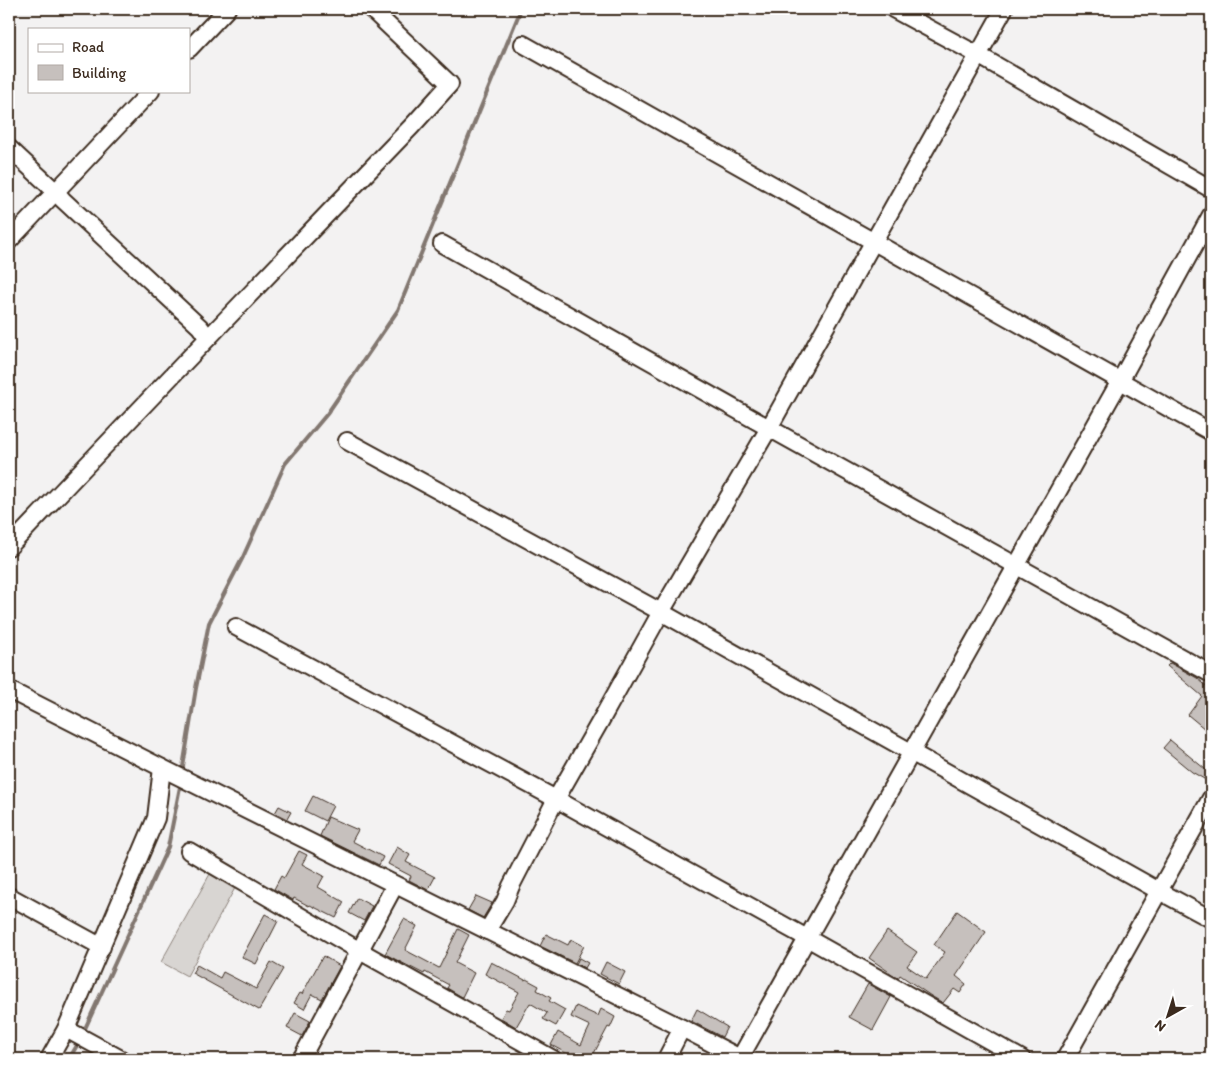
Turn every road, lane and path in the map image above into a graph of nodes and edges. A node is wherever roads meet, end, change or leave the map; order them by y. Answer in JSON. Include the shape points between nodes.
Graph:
{"nodes":[{"id":1,"x":227,"y":9,"type":"edge"},
{"id":2,"x":371,"y":9,"type":"edge"},
{"id":3,"x":893,"y":9,"type":"edge"},
{"id":4,"x":1004,"y":9,"type":"edge"},
{"id":5,"x":523,"y":44,"type":"dead end"},
{"id":6,"x":190,"y":48,"type":"edge"},
{"id":7,"x":978,"y":55,"type":"junction"},
{"id":8,"x":150,"y":92,"type":"edge"},
{"id":9,"x":9,"y":148,"type":"edge"},
{"id":10,"x":1211,"y":189,"type":"edge"},
{"id":11,"x":56,"y":192,"type":"junction"},
{"id":12,"x":1211,"y":214,"type":"edge"},
{"id":13,"x":9,"y":241,"type":"edge"},
{"id":14,"x":874,"y":241,"type":"junction"},
{"id":15,"x":442,"y":244,"type":"dead end"},
{"id":16,"x":208,"y":338,"type":"junction"},
{"id":17,"x":1120,"y":381,"type":"junction"},
{"id":18,"x":769,"y":428,"type":"junction"},
{"id":19,"x":1211,"y":432,"type":"edge"},
{"id":20,"x":347,"y":441,"type":"dead end"},
{"id":21,"x":9,"y":547,"type":"edge"},
{"id":22,"x":1016,"y":566,"type":"junction"},
{"id":23,"x":661,"y":612,"type":"junction"},
{"id":24,"x":236,"y":627,"type":"dead end"},
{"id":25,"x":1211,"y":674,"type":"edge"},
{"id":26,"x":9,"y":690,"type":"edge"},
{"id":27,"x":911,"y":752,"type":"junction"},
{"id":28,"x":162,"y":768,"type":"junction"},
{"id":29,"x":1211,"y":798,"type":"edge"},
{"id":30,"x":556,"y":799,"type":"junction"},
{"id":31,"x":189,"y":851,"type":"dead end"},
{"id":32,"x":395,"y":884,"type":"junction"},
{"id":33,"x":1159,"y":891,"type":"junction"},
{"id":34,"x":9,"y":896,"type":"edge"},
{"id":35,"x":1211,"y":919,"type":"edge"},
{"id":36,"x":487,"y":931,"type":"junction"},
{"id":37,"x":807,"y":938,"type":"junction"},
{"id":38,"x":102,"y":947,"type":"junction"},
{"id":39,"x":360,"y":951,"type":"junction"},
{"id":40,"x":682,"y":1028,"type":"junction"},
{"id":41,"x":66,"y":1029,"type":"junction"},
{"id":42,"x":49,"y":1059,"type":"edge"},
{"id":43,"x":121,"y":1059,"type":"edge"},
{"id":44,"x":301,"y":1059,"type":"edge"},
{"id":45,"x":553,"y":1059,"type":"edge"},
{"id":46,"x":666,"y":1059,"type":"edge"},
{"id":47,"x":741,"y":1059,"type":"edge"},
{"id":48,"x":1022,"y":1059,"type":"edge"},
{"id":49,"x":1065,"y":1059,"type":"edge"}],
"edges":[{"from":1,"to":6,"type":"street"},
{"from":2,"to":16,"type":"street","via":[[450,84]]},
{"from":3,"to":7,"type":"street"},
{"from":4,"to":7,"type":"street"},
{"from":5,"to":14,"type":"street"},
{"from":7,"to":10,"type":"street"},
{"from":7,"to":14,"type":"street"},
{"from":8,"to":11,"type":"street"},
{"from":9,"to":11,"type":"street"},
{"from":11,"to":13,"type":"street"},
{"from":11,"to":16,"type":"street"},
{"from":12,"to":17,"type":"street"},
{"from":14,"to":17,"type":"street"},
{"from":14,"to":18,"type":"street"},
{"from":15,"to":18,"type":"street"},
{"from":16,"to":21,"type":"street"},
{"from":17,"to":19,"type":"street"},
{"from":17,"to":22,"type":"street"},
{"from":18,"to":22,"type":"street"},
{"from":18,"to":23,"type":"street"},
{"from":20,"to":23,"type":"street"},
{"from":22,"to":25,"type":"street"},
{"from":22,"to":27,"type":"street"},
{"from":23,"to":27,"type":"street"},
{"from":23,"to":30,"type":"street"},
{"from":24,"to":30,"type":"street"},
{"from":26,"to":28,"type":"street"},
{"from":27,"to":33,"type":"street"},
{"from":27,"to":37,"type":"street"},
{"from":28,"to":32,"type":"street"},
{"from":28,"to":38,"type":"street","via":[[156,818]]},
{"from":29,"to":33,"type":"street"},
{"from":30,"to":36,"type":"street"},
{"from":30,"to":37,"type":"street"},
{"from":31,"to":39,"type":"street"},
{"from":32,"to":36,"type":"street"},
{"from":32,"to":39,"type":"street"},
{"from":33,"to":35,"type":"street"},
{"from":33,"to":49,"type":"street"},
{"from":34,"to":38,"type":"street"},
{"from":36,"to":40,"type":"street"},
{"from":37,"to":47,"type":"street"},
{"from":37,"to":48,"type":"street"},
{"from":38,"to":41,"type":"street"},
{"from":39,"to":44,"type":"street"},
{"from":39,"to":45,"type":"street"},
{"from":40,"to":46,"type":"street"},
{"from":40,"to":47,"type":"street"},
{"from":41,"to":42,"type":"street"},
{"from":41,"to":43,"type":"street"}]}
